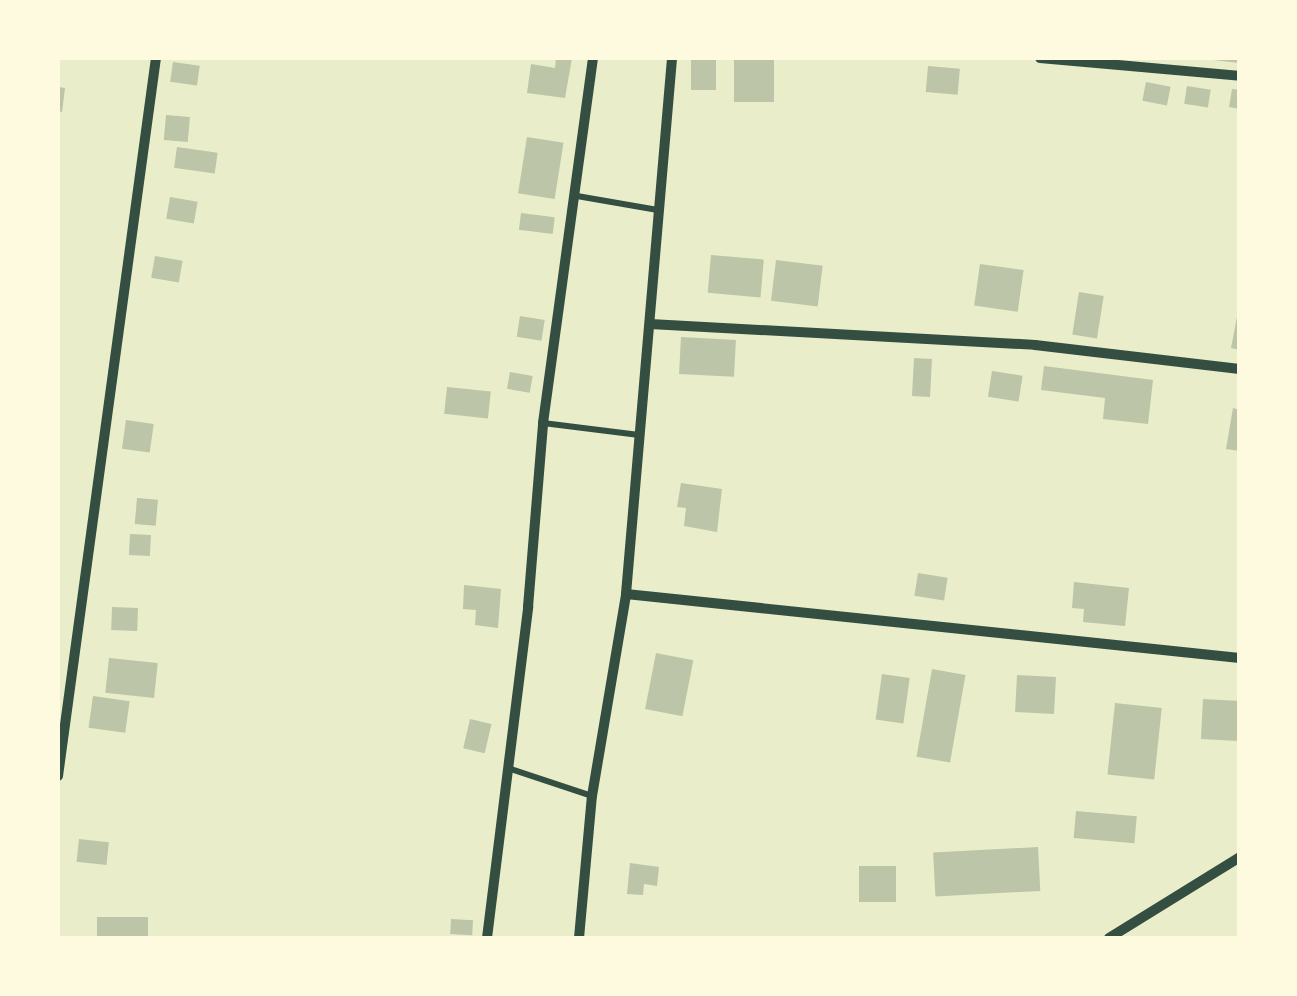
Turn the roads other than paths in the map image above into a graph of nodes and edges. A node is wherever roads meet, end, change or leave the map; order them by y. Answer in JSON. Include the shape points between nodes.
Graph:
{"nodes":[{"id":1,"x":156,"y":58,"type":"edge"},
{"id":2,"x":593,"y":58,"type":"edge"},
{"id":3,"x":672,"y":58,"type":"edge"},
{"id":4,"x":1040,"y":58,"type":"edge"},
{"id":5,"x":1240,"y":76,"type":"edge"},
{"id":6,"x":577,"y":196,"type":"junction"},
{"id":7,"x":659,"y":210,"type":"junction"},
{"id":8,"x":650,"y":324,"type":"junction"},
{"id":9,"x":1240,"y":369,"type":"edge"},
{"id":10,"x":543,"y":423,"type":"junction"},
{"id":11,"x":640,"y":435,"type":"junction"},
{"id":12,"x":626,"y":594,"type":"junction"},
{"id":13,"x":1240,"y":658,"type":"edge"},
{"id":14,"x":505,"y":767,"type":"junction"},
{"id":15,"x":58,"y":776,"type":"edge"},
{"id":16,"x":592,"y":796,"type":"junction"},
{"id":17,"x":1240,"y":857,"type":"edge"},
{"id":18,"x":487,"y":938,"type":"edge"},
{"id":19,"x":579,"y":938,"type":"edge"},
{"id":20,"x":1109,"y":938,"type":"edge"}],
"edges":[{"from":1,"to":15,"type":"street"},
{"from":2,"to":6,"type":"street"},
{"from":3,"to":7,"type":"street"},
{"from":4,"to":5,"type":"street"},
{"from":6,"to":7,"type":"lane"},
{"from":6,"to":10,"type":"street"},
{"from":7,"to":8,"type":"street"},
{"from":8,"to":9,"type":"street","via":[[1035,345]]},
{"from":8,"to":11,"type":"street"},
{"from":10,"to":11,"type":"lane"},
{"from":10,"to":14,"type":"street","via":[[528,607]]},
{"from":11,"to":12,"type":"street"},
{"from":12,"to":13,"type":"street"},
{"from":12,"to":16,"type":"street"},
{"from":14,"to":16,"type":"lane"},
{"from":14,"to":18,"type":"street"},
{"from":16,"to":19,"type":"street"},
{"from":17,"to":20,"type":"street"}]}
